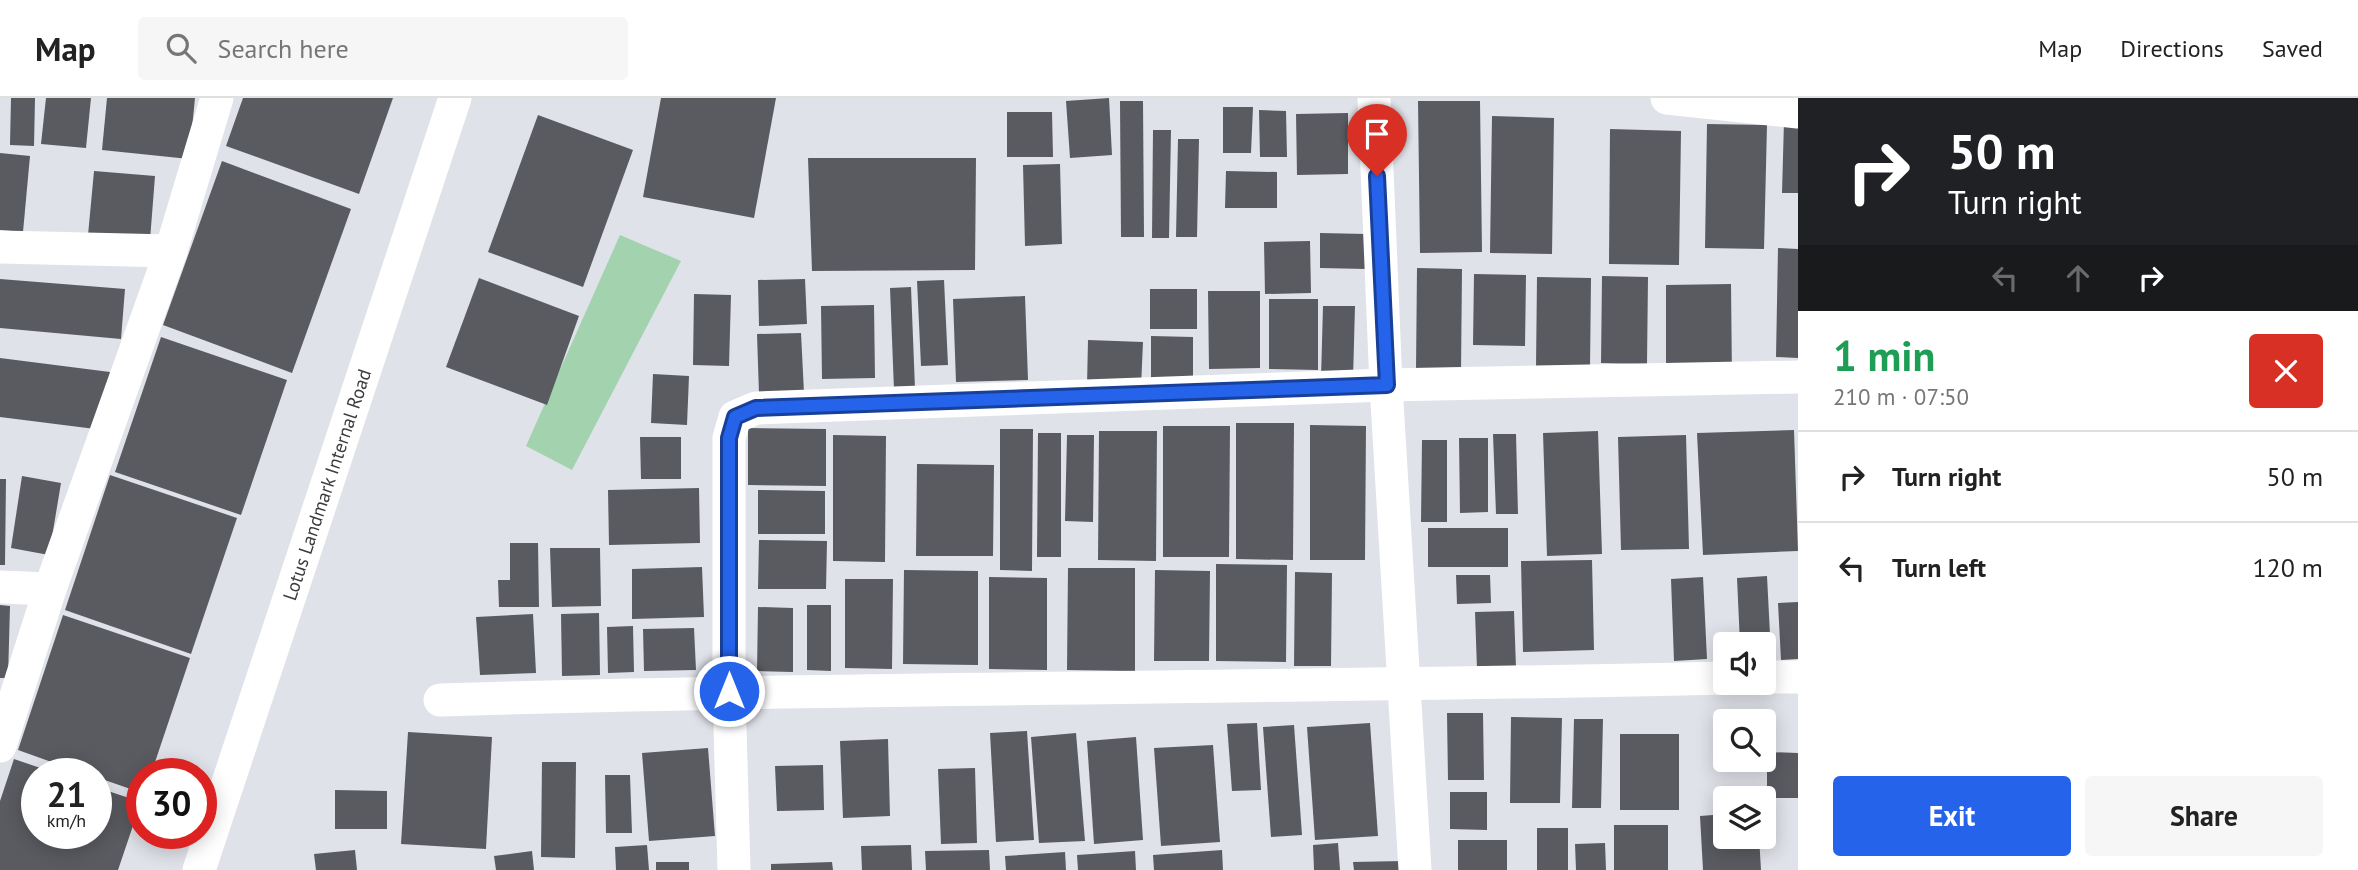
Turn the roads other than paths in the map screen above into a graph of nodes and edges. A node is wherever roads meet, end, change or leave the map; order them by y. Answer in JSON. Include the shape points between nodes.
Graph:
{"nodes":[{"id":1,"x":216,"y":98,"type":"edge"},
{"id":2,"x":455,"y":98,"type":"edge"},
{"id":3,"x":1374,"y":98,"type":"edge"},
{"id":4,"x":1667,"y":98,"type":"edge"},
{"id":5,"x":1798,"y":112,"type":"edge"},
{"id":6,"x":0,"y":247,"type":"edge"},
{"id":7,"x":171,"y":251,"type":"junction"},
{"id":8,"x":1798,"y":377,"type":"edge"},
{"id":9,"x":1387,"y":385,"type":"junction"},
{"id":10,"x":0,"y":587,"type":"edge"},
{"id":11,"x":50,"y":589,"type":"junction"},
{"id":12,"x":1776,"y":677,"type":"edge"},
{"id":13,"x":1798,"y":677,"type":"edge"},
{"id":14,"x":1713,"y":678,"type":"edge"},
{"id":15,"x":1406,"y":686,"type":"junction"},
{"id":16,"x":729,"y":691,"type":"junction"},
{"id":17,"x":440,"y":700,"type":"dead end"},
{"id":18,"x":0,"y":746,"type":"edge"},
{"id":19,"x":199,"y":870,"type":"edge"},
{"id":20,"x":734,"y":870,"type":"edge"},
{"id":21,"x":1415,"y":870,"type":"edge"}],
"edges":[{"from":1,"to":7,"type":"street"},
{"from":2,"to":19,"type":"street","name":"Lotus Landmark Internal Road"},
{"from":3,"to":9,"type":"street"},
{"from":4,"to":5,"type":"street"},
{"from":6,"to":7,"type":"street"},
{"from":7,"to":11,"type":"street"},
{"from":8,"to":9,"type":"street"},
{"from":9,"to":15,"type":"street"},
{"from":9,"to":16,"type":"street","via":[[756,408],[735,417],[729,438]]},
{"from":10,"to":11,"type":"street"},
{"from":11,"to":18,"type":"street"},
{"from":12,"to":13,"type":"street"},
{"from":14,"to":15,"type":"street"},
{"from":15,"to":16,"type":"street"},
{"from":15,"to":21,"type":"street"},
{"from":16,"to":17,"type":"street"},
{"from":16,"to":20,"type":"street"}]}
